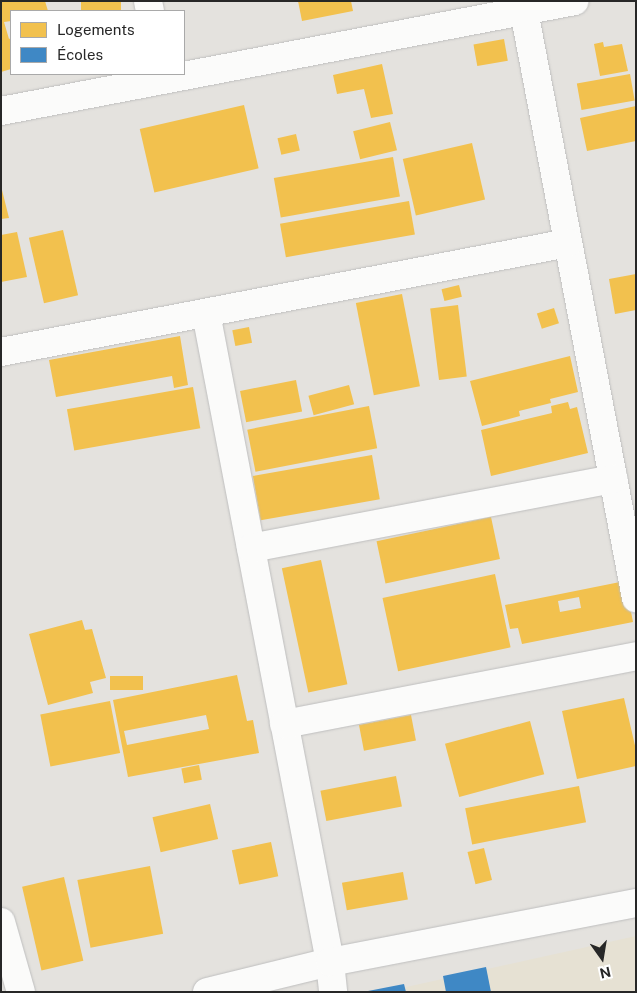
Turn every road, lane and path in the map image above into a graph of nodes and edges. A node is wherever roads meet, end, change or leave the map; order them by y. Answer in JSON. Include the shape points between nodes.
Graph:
{"nodes":[{"id":1,"x":574,"y":1,"type":"edge"},
{"id":2,"x":524,"y":11,"type":"junction"},
{"id":3,"x":185,"y":73,"type":"edge"},
{"id":4,"x":163,"y":77,"type":"edge"},
{"id":5,"x":1,"y":111,"type":"edge"},
{"id":6,"x":568,"y":243,"type":"junction"},
{"id":7,"x":206,"y":313,"type":"junction"},
{"id":8,"x":1,"y":352,"type":"edge"},
{"id":9,"x":613,"y":479,"type":"junction"},
{"id":10,"x":251,"y":548,"type":"junction"},
{"id":11,"x":636,"y":598,"type":"edge"},
{"id":12,"x":636,"y":656,"type":"edge"},
{"id":13,"x":284,"y":724,"type":"junction"},
{"id":14,"x":636,"y":903,"type":"edge"},
{"id":15,"x":1,"y":922,"type":"edge"},
{"id":16,"x":330,"y":962,"type":"junction"},
{"id":17,"x":21,"y":992,"type":"edge"},
{"id":18,"x":207,"y":992,"type":"edge"},
{"id":19,"x":333,"y":992,"type":"edge"}],
"edges":[{"from":1,"to":2,"type":"street"},
{"from":2,"to":3,"type":"street"},
{"from":2,"to":6,"type":"street"},
{"from":4,"to":5,"type":"street"},
{"from":6,"to":7,"type":"street"},
{"from":6,"to":9,"type":"street"},
{"from":7,"to":8,"type":"street"},
{"from":7,"to":10,"type":"street"},
{"from":9,"to":10,"type":"street"},
{"from":9,"to":11,"type":"street"},
{"from":10,"to":13,"type":"street"},
{"from":12,"to":13,"type":"street"},
{"from":13,"to":16,"type":"street"},
{"from":14,"to":16,"type":"street"},
{"from":15,"to":17,"type":"street"},
{"from":16,"to":18,"type":"street"},
{"from":16,"to":19,"type":"street"}]}
